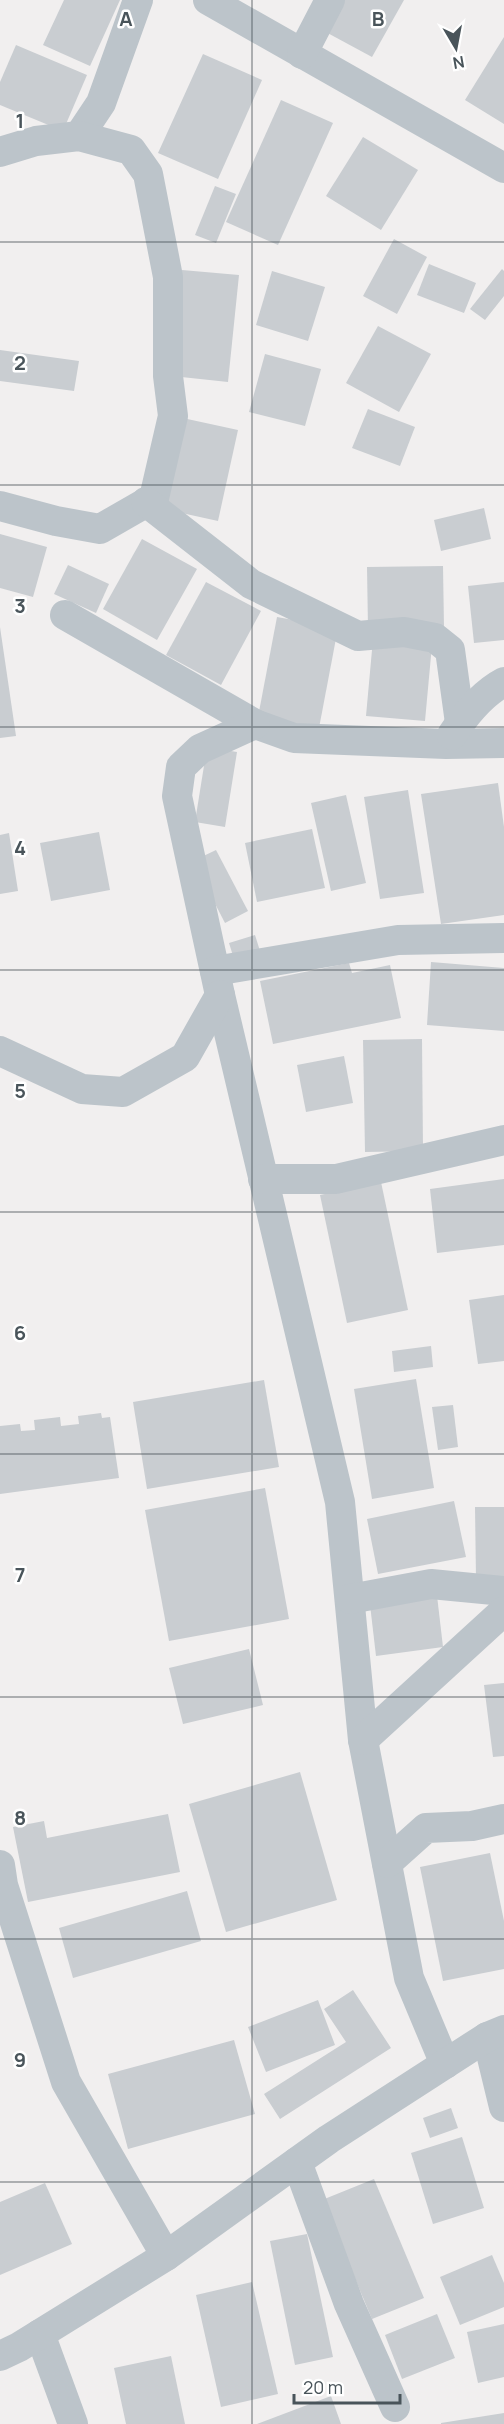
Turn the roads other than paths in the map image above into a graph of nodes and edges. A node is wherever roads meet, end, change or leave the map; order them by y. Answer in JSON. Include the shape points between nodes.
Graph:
{"nodes":[{"id":1,"x":138,"y":0,"type":"edge"},
{"id":2,"x":208,"y":0,"type":"edge"},
{"id":3,"x":330,"y":0,"type":"edge"},
{"id":4,"x":302,"y":54,"type":"junction"},
{"id":5,"x":80,"y":136,"type":"junction"},
{"id":6,"x":0,"y":152,"type":"edge"},
{"id":7,"x":504,"y":168,"type":"edge"},
{"id":8,"x":146,"y":502,"type":"junction"},
{"id":9,"x":0,"y":506,"type":"edge"},
{"id":10,"x":64,"y":615,"type":"dead end"},
{"id":11,"x":504,"y":682,"type":"edge"},
{"id":12,"x":255,"y":724,"type":"junction"},
{"id":13,"x":453,"y":733,"type":"junction"},
{"id":14,"x":504,"y":743,"type":"edge"},
{"id":15,"x":504,"y":938,"type":"edge"},
{"id":16,"x":217,"y":983,"type":"junction"},
{"id":17,"x":0,"y":1052,"type":"edge"},
{"id":18,"x":504,"y":1140,"type":"edge"},
{"id":19,"x":263,"y":1179,"type":"junction"},
{"id":20,"x":504,"y":1591,"type":"edge"},
{"id":21,"x":350,"y":1599,"type":"junction"},
{"id":22,"x":504,"y":1611,"type":"edge"},
{"id":23,"x":363,"y":1740,"type":"junction"},
{"id":24,"x":504,"y":1819,"type":"edge"},
{"id":25,"x":387,"y":1863,"type":"junction"},
{"id":26,"x":0,"y":1865,"type":"edge"},
{"id":27,"x":495,"y":2033,"type":"edge"},
{"id":28,"x":445,"y":2064,"type":"junction"},
{"id":29,"x":504,"y":2107,"type":"edge"},
{"id":30,"x":297,"y":2162,"type":"junction"},
{"id":31,"x":166,"y":2256,"type":"junction"},
{"id":32,"x":40,"y":2334,"type":"junction"},
{"id":33,"x":0,"y":2356,"type":"edge"},
{"id":34,"x":395,"y":2407,"type":"dead end"},
{"id":35,"x":74,"y":2424,"type":"edge"}],
"edges":[{"from":1,"to":5,"type":"street","via":[[101,104]]},
{"from":2,"to":4,"type":"street"},
{"from":3,"to":4,"type":"street"},
{"from":4,"to":7,"type":"street"},
{"from":5,"to":6,"type":"street","via":[[36,141]]},
{"from":5,"to":8,"type":"street","via":[[131,150],[148,174],[154,199],[168,277],[168,375],[173,416],[154,498]]},
{"from":8,"to":9,"type":"street","via":[[100,529]]},
{"from":8,"to":13,"type":"street","via":[[251,584],[358,636],[404,632],[435,638],[450,650]]},
{"from":10,"to":12,"type":"street"},
{"from":11,"to":13,"type":"street","via":[[493,688]]},
{"from":12,"to":13,"type":"street","via":[[294,738]]},
{"from":12,"to":16,"type":"street","via":[[200,749],[181,767],[177,796]]},
{"from":13,"to":14,"type":"street"},
{"from":15,"to":16,"type":"street","via":[[398,940]]},
{"from":16,"to":17,"type":"street","via":[[185,1057],[123,1092],[82,1089]]},
{"from":16,"to":19,"type":"street"},
{"from":18,"to":19,"type":"street","via":[[336,1179]]},
{"from":19,"to":21,"type":"street","via":[[340,1502]]},
{"from":20,"to":21,"type":"street","via":[[431,1584]]},
{"from":21,"to":23,"type":"street"},
{"from":22,"to":23,"type":"street"},
{"from":23,"to":25,"type":"street"},
{"from":24,"to":25,"type":"street","via":[[472,1826],[426,1828]]},
{"from":25,"to":28,"type":"street","via":[[409,1978]]},
{"from":26,"to":31,"type":"street","via":[[66,2082]]},
{"from":27,"to":28,"type":"street"},
{"from":27,"to":29,"type":"street"},
{"from":28,"to":30,"type":"street"},
{"from":30,"to":31,"type":"street"},
{"from":30,"to":34,"type":"street","via":[[349,2304]]},
{"from":31,"to":32,"type":"street"},
{"from":32,"to":33,"type":"street"},
{"from":32,"to":35,"type":"street"}]}
